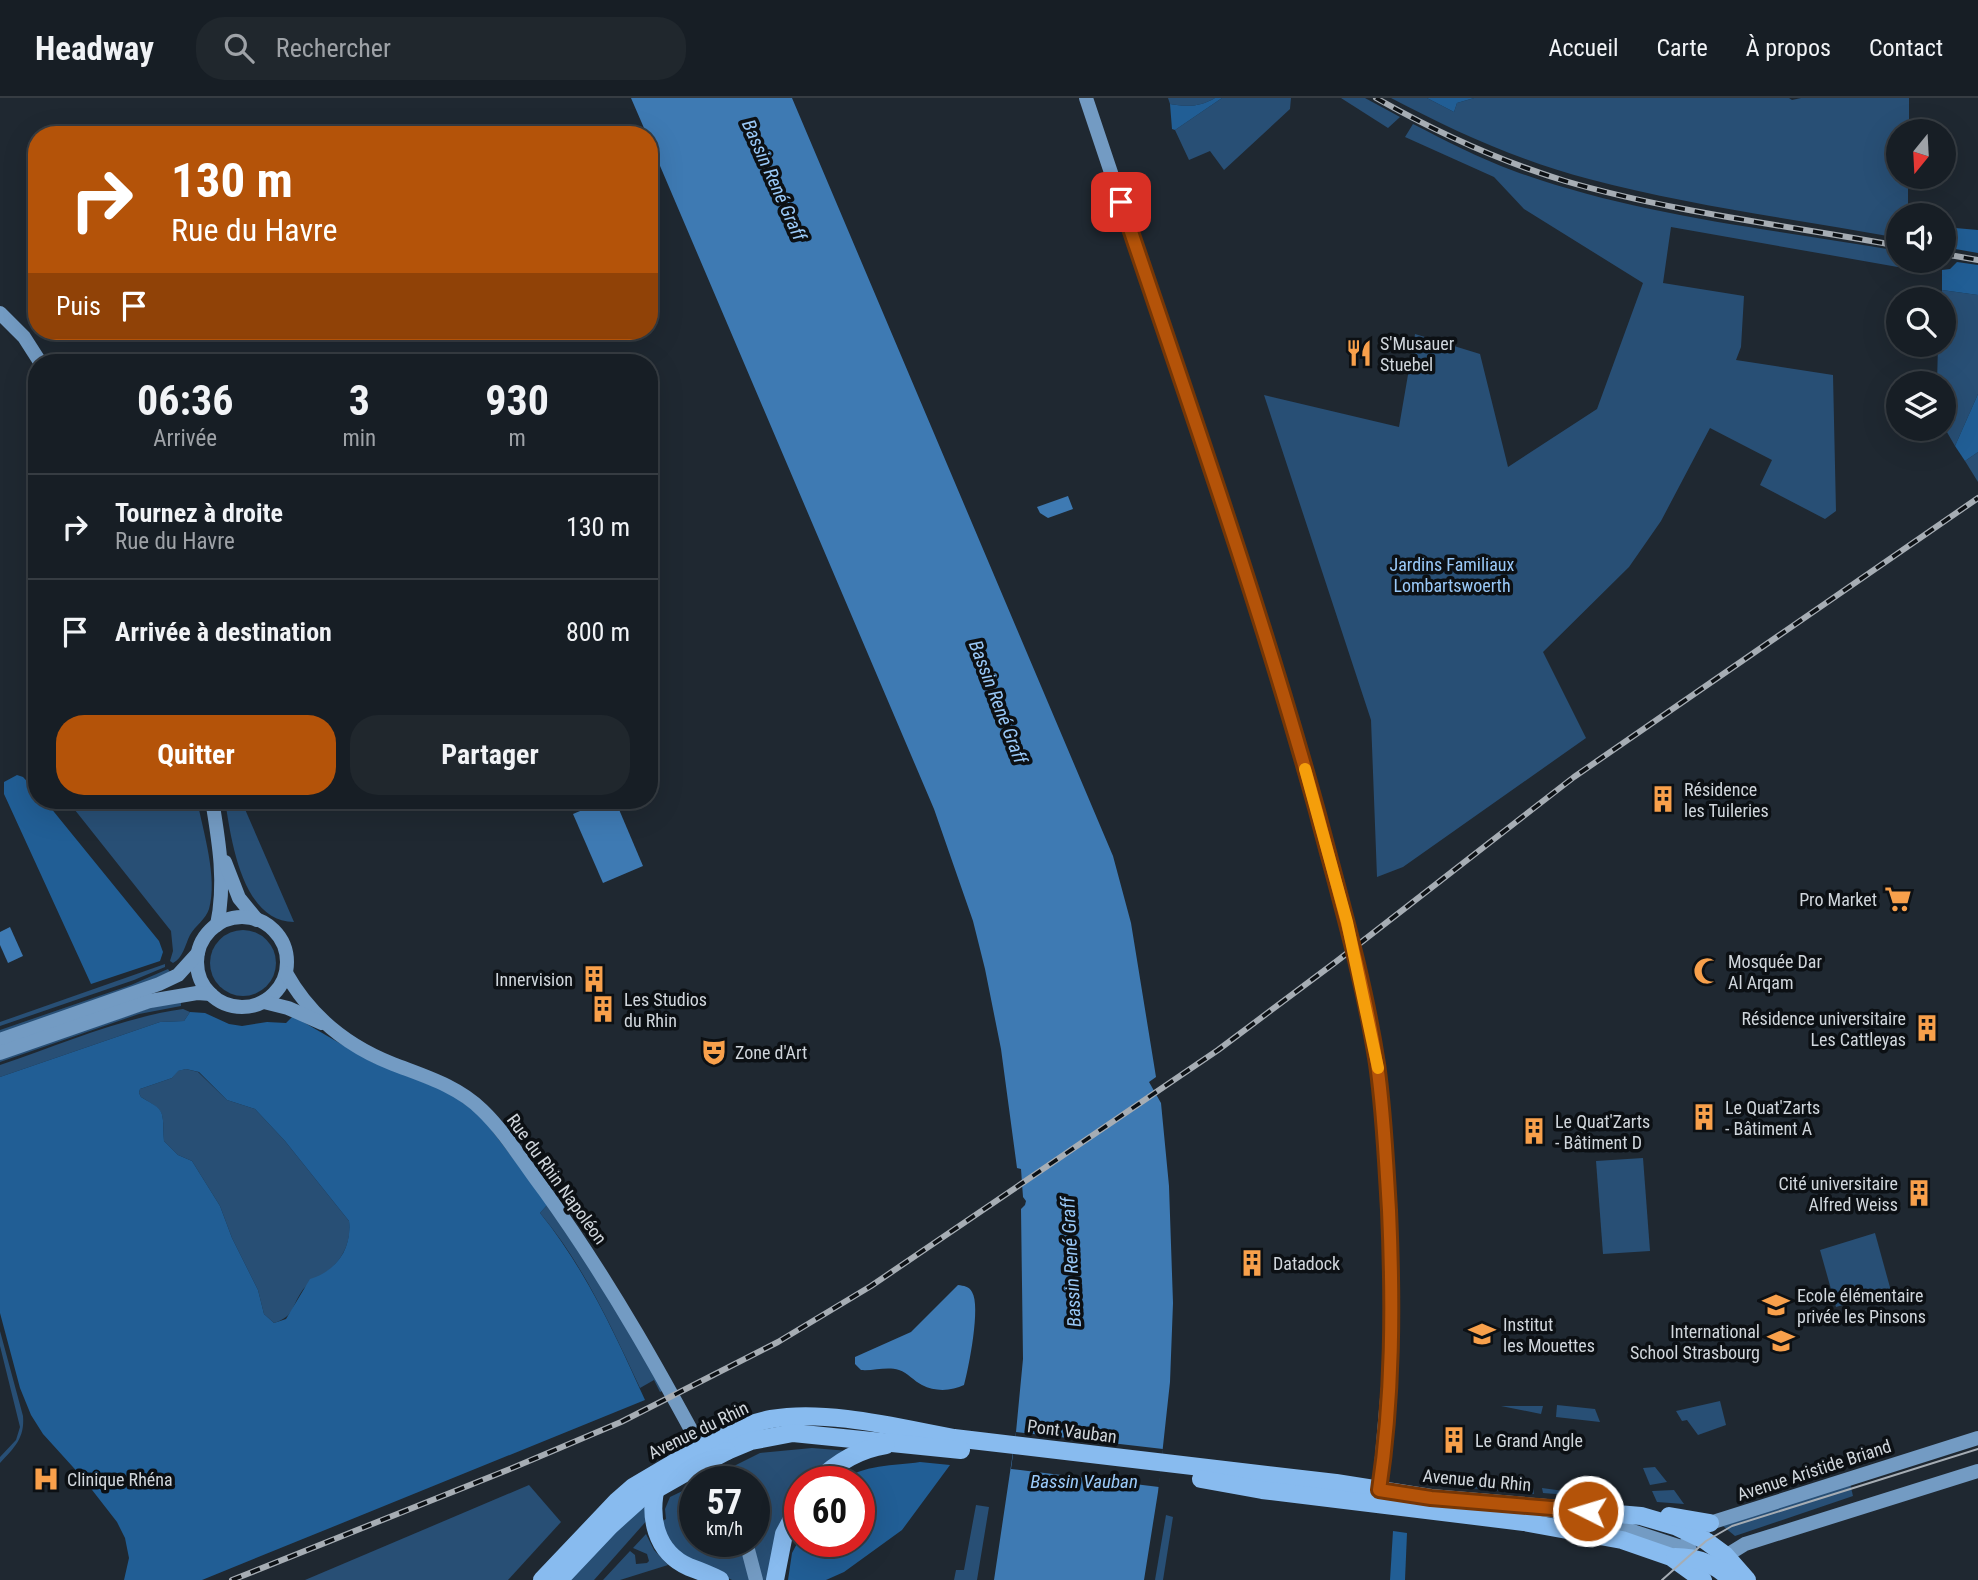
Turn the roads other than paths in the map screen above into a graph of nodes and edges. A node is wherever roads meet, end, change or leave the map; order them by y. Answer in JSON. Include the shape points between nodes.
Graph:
{"nodes":[{"id":1,"x":1086,"y":98,"type":"edge"},
{"id":2,"x":0,"y":313,"type":"edge"},
{"id":3,"x":35,"y":354,"type":"edge"},
{"id":4,"x":214,"y":809,"type":"edge"},
{"id":5,"x":222,"y":854,"type":"junction"},
{"id":6,"x":257,"y":920,"type":"junction"},
{"id":7,"x":217,"y":925,"type":"junction"},
{"id":8,"x":199,"y":952,"type":"junction"},
{"id":9,"x":286,"y":973,"type":"junction"},
{"id":10,"x":211,"y":994,"type":"junction"},
{"id":11,"x":264,"y":1002,"type":"junction"},
{"id":12,"x":326,"y":1025,"type":"junction"},
{"id":13,"x":0,"y":1040,"type":"edge"},
{"id":14,"x":0,"y":1053,"type":"edge"},
{"id":15,"x":1978,"y":1438,"type":"edge"},
{"id":16,"x":895,"y":1443,"type":"junction"},
{"id":17,"x":954,"y":1443,"type":"junction"},
{"id":18,"x":724,"y":1445,"type":"junction"},
{"id":19,"x":683,"y":1466,"type":"edge"},
{"id":20,"x":710,"y":1466,"type":"edge"},
{"id":21,"x":835,"y":1466,"type":"edge"},
{"id":22,"x":679,"y":1467,"type":"edge"},
{"id":23,"x":661,"y":1469,"type":"junction"},
{"id":24,"x":679,"y":1469,"type":"edge"},
{"id":25,"x":1184,"y":1471,"type":"junction"},
{"id":26,"x":1978,"y":1471,"type":"edge"},
{"id":27,"x":655,"y":1489,"type":"junction"},
{"id":28,"x":1379,"y":1490,"type":"junction"},
{"id":29,"x":1703,"y":1529,"type":"junction"},
{"id":30,"x":784,"y":1534,"type":"edge"},
{"id":31,"x":1677,"y":1552,"type":"junction"},
{"id":32,"x":750,"y":1557,"type":"edge"},
{"id":33,"x":1710,"y":1569,"type":"edge"},
{"id":34,"x":542,"y":1580,"type":"edge"},
{"id":35,"x":559,"y":1580,"type":"edge"},
{"id":36,"x":720,"y":1580,"type":"edge"},
{"id":37,"x":756,"y":1580,"type":"edge"},
{"id":38,"x":775,"y":1580,"type":"edge"},
{"id":39,"x":1731,"y":1580,"type":"edge"},
{"id":40,"x":1747,"y":1580,"type":"edge"}],
"edges":[{"from":1,"to":28,"type":"main road","via":[[1270,647],[1347,922],[1372,1035],[1392,1283]]},
{"from":2,"to":3,"type":"main road"},
{"from":4,"to":5,"type":"main road"},
{"from":5,"to":6,"type":"main road","via":[[239,898]]},
{"from":5,"to":7,"type":"main road"},
{"from":6,"to":7,"type":"main road","via":[[237,918]]},
{"from":6,"to":9,"type":"main road","via":[[282,941]]},
{"from":7,"to":8,"type":"main road"},
{"from":8,"to":10,"type":"main road","via":[[199,974]]},
{"from":8,"to":13,"type":"main road","via":[[178,975],[159,984]]},
{"from":9,"to":11,"type":"main road","via":[[278,990]]},
{"from":9,"to":12,"type":"main road","name":"Rue du Rhin Napoléon"},
{"from":10,"to":11,"type":"main road","via":[[236,1006]]},
{"from":10,"to":14,"type":"main road","via":[[150,1001]]},
{"from":11,"to":12,"type":"main road","name":"Rue du Rhin Napoléon"},
{"from":12,"to":20,"type":"main road","name":"Rue du Rhin Napoléon","via":[[374,1056],[457,1091],[484,1112],[602,1275]]},
{"from":15,"to":29,"type":"main road","name":"Avenue Aristide Briand"},
{"from":16,"to":17,"type":"main road","name":"Avenue du Rhin"},
{"from":16,"to":18,"type":"main road","name":"Avenue du Rhin","via":[[793,1433]]},
{"from":16,"to":21,"type":"main road","via":[[876,1446]]},
{"from":17,"to":18,"type":"main road","name":"Avenue du Rhin","via":[[851,1421],[790,1416],[756,1423]]},
{"from":17,"to":25,"type":"main road","name":"Pont Vauban"},
{"from":18,"to":19,"type":"main road","name":"Avenue du Rhin","bridge":true},
{"from":22,"to":23,"type":"main road","name":"Avenue du Rhin"},
{"from":23,"to":27,"type":"main road"},
{"from":23,"to":34,"type":"main road","name":"Avenue du Rhin","via":[[617,1501]]},
{"from":24,"to":27,"type":"main road","name":"Avenue du Rhin"},
{"from":25,"to":28,"type":"main road","name":"Avenue du Rhin"},
{"from":25,"to":31,"type":"main road","name":"Avenue du Rhin","via":[[1262,1490],[1524,1522]]},
{"from":26,"to":33,"type":"main road","via":[[1752,1542]]},
{"from":27,"to":35,"type":"main road","name":"Avenue du Rhin","via":[[625,1511]]},
{"from":27,"to":36,"type":"main road","via":[[653,1508],[660,1542],[675,1558]]},
{"from":28,"to":29,"type":"main road","name":"Avenue du Rhin","via":[[1641,1516]]},
{"from":29,"to":31,"type":"main road","name":"Avenue Aristide Briand"},
{"from":29,"to":33,"type":"main road","name":"Avenue du Rhin"},
{"from":30,"to":38,"type":"main road"},
{"from":31,"to":33,"type":"main road","name":"Avenue du Rhin"},
{"from":31,"to":33,"type":"main road","via":[[1706,1556]]},
{"from":32,"to":37,"type":"main road"},
{"from":33,"to":39,"type":"main road"},
{"from":33,"to":40,"type":"main road","name":"Avenue du Rhin"}]}
